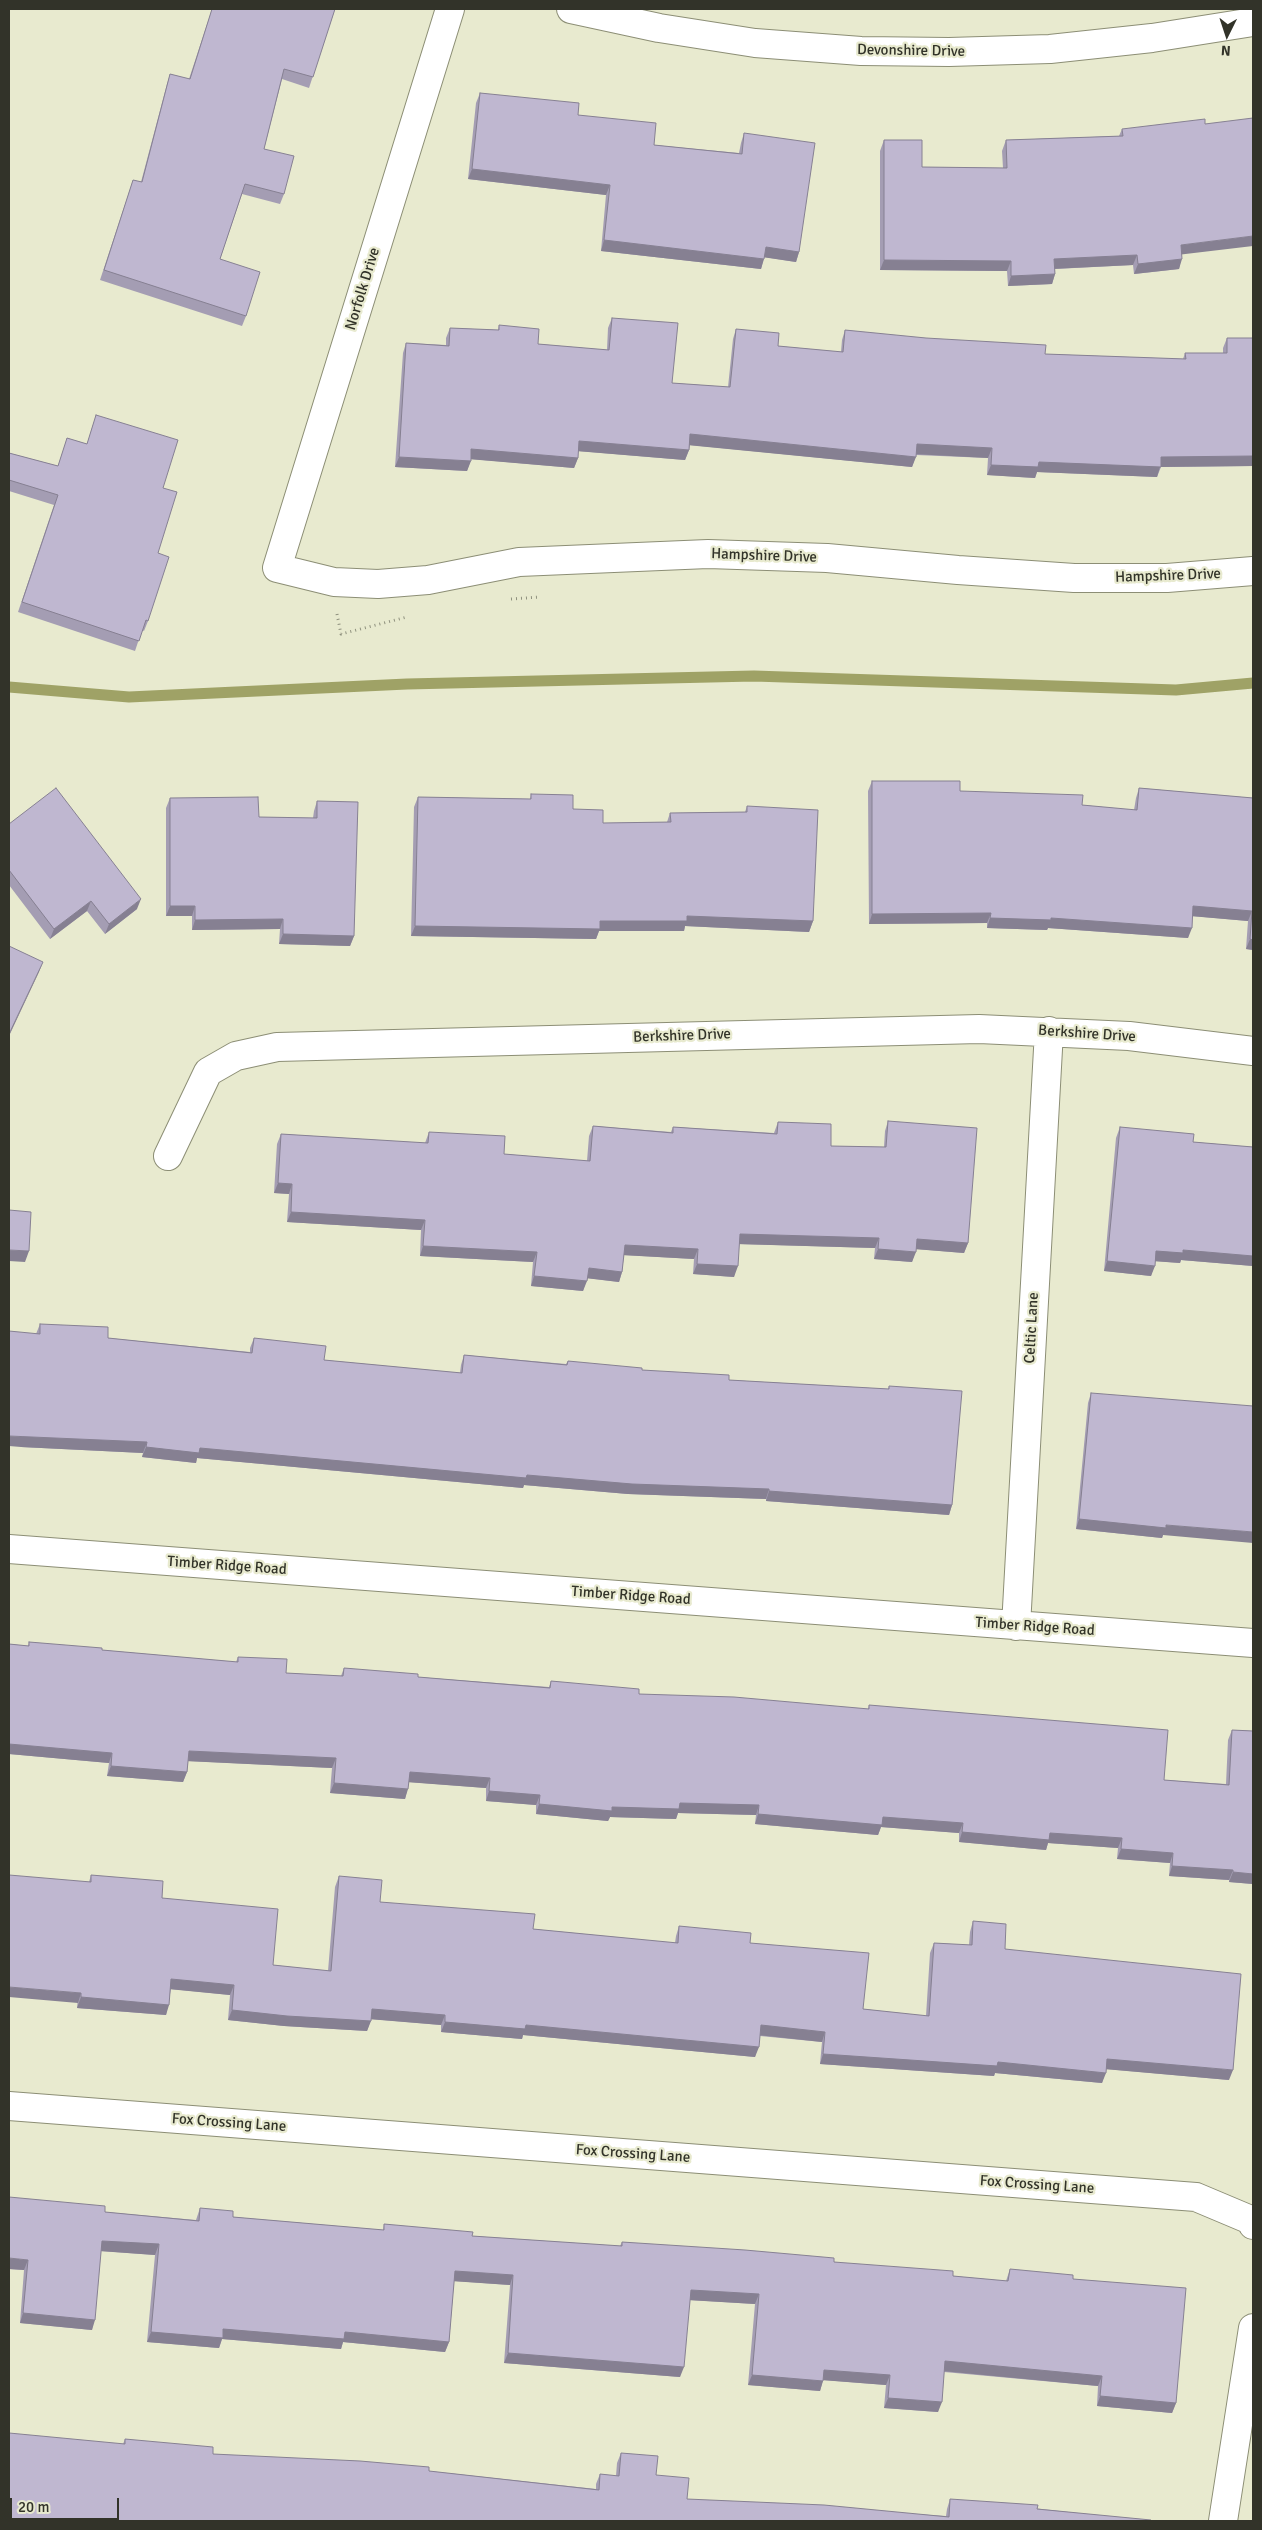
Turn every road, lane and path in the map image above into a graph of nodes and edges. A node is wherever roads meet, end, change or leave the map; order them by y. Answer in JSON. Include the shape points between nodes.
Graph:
{"nodes":[{"id":1,"x":450,"y":9,"type":"edge"},
{"id":2,"x":571,"y":9,"type":"edge"},
{"id":3,"x":1253,"y":22,"type":"edge"},
{"id":4,"x":277,"y":568,"type":"joint"},
{"id":5,"x":1253,"y":571,"type":"edge"},
{"id":6,"x":331,"y":581,"type":"junction"},
{"id":7,"x":549,"y":596,"type":"dead end"},
{"id":8,"x":501,"y":600,"type":"dead end"},
{"id":9,"x":410,"y":616,"type":"dead end"},
{"id":10,"x":1049,"y":1031,"type":"junction"},
{"id":11,"x":1253,"y":1051,"type":"edge"},
{"id":12,"x":168,"y":1156,"type":"dead end"},
{"id":13,"x":9,"y":1549,"type":"edge"},
{"id":14,"x":1016,"y":1626,"type":"junction"},
{"id":15,"x":1253,"y":1643,"type":"edge"},
{"id":16,"x":9,"y":2106,"type":"edge"},
{"id":17,"x":1253,"y":2221,"type":"edge"},
{"id":18,"x":1253,"y":2225,"type":"edge"},
{"id":19,"x":1253,"y":2328,"type":"edge"},
{"id":20,"x":1222,"y":2521,"type":"edge"}],
"edges":[{"from":1,"to":4,"type":"street","name":"Norfolk Drive"},
{"from":2,"to":3,"type":"street","name":"Devonshire Drive","via":[[658,28],[755,43],[861,51],[1050,49],[1152,38]]},
{"from":4,"to":6,"type":"street","name":"Hampshire Drive"},
{"from":5,"to":6,"type":"street","name":"Hampshire Drive","via":[[1167,578],[1074,578],[827,558],[708,554],[519,562],[428,580],[378,584]]},
{"from":6,"to":9,"type":"path","via":[[341,634]]},
{"from":7,"to":8,"type":"path"},
{"from":10,"to":11,"type":"street","name":"Berkshire Drive","via":[[1129,1036]]},
{"from":10,"to":12,"type":"street","name":"Berkshire Drive","via":[[909,1030],[277,1047],[236,1056],[208,1072]]},
{"from":10,"to":14,"type":"street","name":"Celtic Lane"},
{"from":13,"to":14,"type":"street","name":"Timber Ridge Road"},
{"from":14,"to":15,"type":"street","name":"Timber Ridge Road"},
{"from":16,"to":17,"type":"street","name":"Fox Crossing Lane","via":[[1196,2197]]},
{"from":17,"to":18,"type":"street"},
{"from":19,"to":20,"type":"street"}]}
